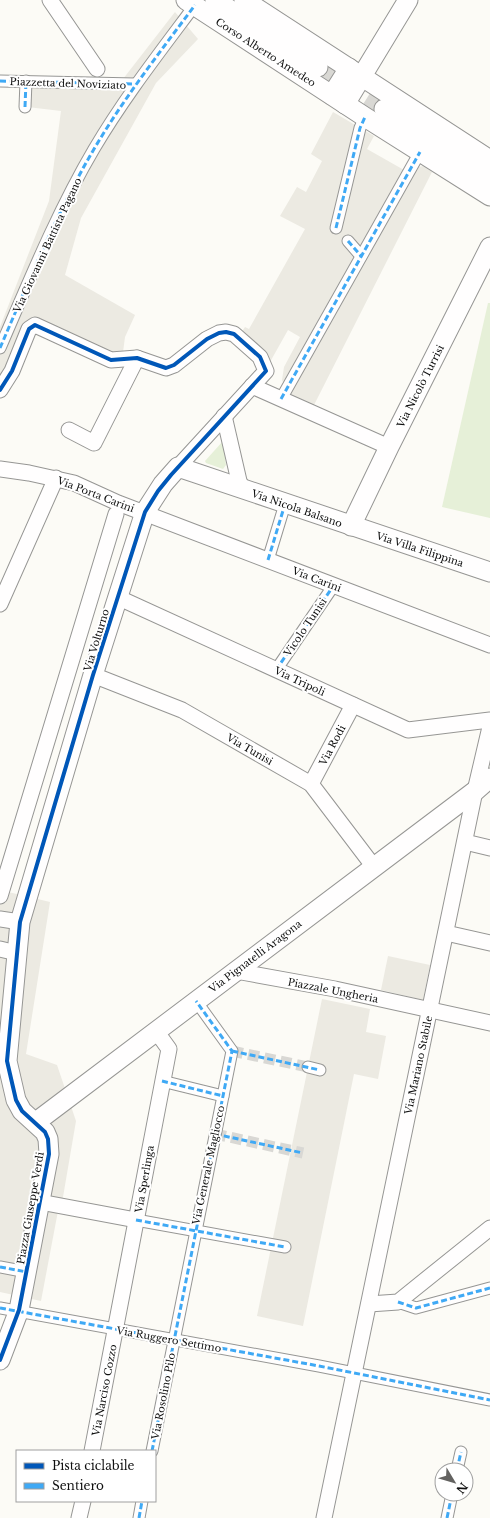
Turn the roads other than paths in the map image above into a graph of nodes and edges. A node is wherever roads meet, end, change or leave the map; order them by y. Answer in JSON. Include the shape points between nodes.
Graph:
{"nodes":[{"id":1,"x":50,"y":0,"type":"edge"},
{"id":2,"x":215,"y":0,"type":"edge"},
{"id":3,"x":244,"y":0,"type":"edge"},
{"id":4,"x":408,"y":0,"type":"edge"},
{"id":5,"x":190,"y":3,"type":"edge"},
{"id":6,"x":318,"y":68,"type":"tunnel mouth"},
{"id":7,"x":97,"y":69,"type":"dead end"},
{"id":8,"x":356,"y":72,"type":"junction"},
{"id":9,"x":0,"y":81,"type":"edge"},
{"id":10,"x":26,"y":81,"type":"junction"},
{"id":11,"x":135,"y":84,"type":"junction"},
{"id":12,"x":339,"y":100,"type":"junction"},
{"id":13,"x":25,"y":107,"type":"dead end"},
{"id":14,"x":384,"y":109,"type":"tunnel mouth"},
{"id":15,"x":365,"y":117,"type":"junction"},
{"id":16,"x":420,"y":152,"type":"junction"},
{"id":17,"x":490,"y":160,"type":"edge"},
{"id":18,"x":490,"y":177,"type":"edge"},
{"id":19,"x":490,"y":196,"type":"edge"},
{"id":20,"x":336,"y":228,"type":"dead end"},
{"id":21,"x":348,"y":241,"type":"dead end"},
{"id":22,"x":490,"y":247,"type":"edge"},
{"id":23,"x":361,"y":256,"type":"junction"},
{"id":24,"x":0,"y":348,"type":"edge"},
{"id":25,"x":137,"y":358,"type":"junction"},
{"id":26,"x":252,"y":386,"type":"junction"},
{"id":27,"x":0,"y":390,"type":"edge"},
{"id":28,"x":281,"y":399,"type":"junction"},
{"id":29,"x":224,"y":416,"type":"junction"},
{"id":30,"x":69,"y":430,"type":"dead end"},
{"id":31,"x":389,"y":446,"type":"junction"},
{"id":32,"x":178,"y":467,"type":"junction"},
{"id":33,"x":0,"y":469,"type":"edge"},
{"id":34,"x":56,"y":478,"type":"junction"},
{"id":35,"x":243,"y":489,"type":"junction"},
{"id":36,"x":285,"y":504,"type":"junction"},
{"id":37,"x":145,"y":512,"type":"junction"},
{"id":38,"x":116,"y":514,"type":"dead end"},
{"id":39,"x":351,"y":526,"type":"junction"},
{"id":40,"x":268,"y":560,"type":"junction"},
{"id":41,"x":490,"y":572,"type":"edge"},
{"id":42,"x":334,"y":586,"type":"junction"},
{"id":43,"x":117,"y":597,"type":"junction"},
{"id":44,"x":0,"y":604,"type":"edge"},
{"id":45,"x":490,"y":645,"type":"edge"},
{"id":46,"x":276,"y":670,"type":"junction"},
{"id":47,"x":93,"y":675,"type":"junction"},
{"id":48,"x":353,"y":705,"type":"junction"},
{"id":49,"x":490,"y":720,"type":"edge"},
{"id":50,"x":490,"y":727,"type":"edge"},
{"id":51,"x":490,"y":778,"type":"edge"},
{"id":52,"x":311,"y":784,"type":"junction"},
{"id":53,"x":475,"y":791,"type":"junction"},
{"id":54,"x":465,"y":842,"type":"junction"},
{"id":55,"x":490,"y":848,"type":"edge"},
{"id":56,"x":374,"y":867,"type":"junction"},
{"id":57,"x":0,"y":896,"type":"edge"},
{"id":58,"x":0,"y":919,"type":"edge"},
{"id":59,"x":20,"y":922,"type":"junction"},
{"id":60,"x":446,"y":933,"type":"junction"},
{"id":61,"x":490,"y":943,"type":"edge"},
{"id":62,"x":8,"y":951,"type":"edge"},
{"id":63,"x":236,"y":971,"type":"junction"},
{"id":64,"x":196,"y":1001,"type":"junction"},
{"id":65,"x":430,"y":1010,"type":"junction"},
{"id":66,"x":490,"y":1023,"type":"edge"},
{"id":67,"x":156,"y":1031,"type":"junction"},
{"id":68,"x":308,"y":1067,"type":"tunnel mouth"},
{"id":69,"x":320,"y":1070,"type":"dead end"},
{"id":70,"x":162,"y":1081,"type":"junction"},
{"id":71,"x":223,"y":1096,"type":"junction"},
{"id":72,"x":36,"y":1122,"type":"junction"},
{"id":73,"x":40,"y":1202,"type":"junction"},
{"id":74,"x":136,"y":1220,"type":"junction"},
{"id":75,"x":490,"y":1228,"type":"edge"},
{"id":76,"x":195,"y":1230,"type":"junction"},
{"id":77,"x":285,"y":1247,"type":"dead end"},
{"id":78,"x":0,"y":1267,"type":"edge"},
{"id":79,"x":27,"y":1272,"type":"junction"},
{"id":80,"x":490,"y":1288,"type":"edge"},
{"id":81,"x":398,"y":1302,"type":"junction"},
{"id":82,"x":368,"y":1304,"type":"junction"},
{"id":83,"x":0,"y":1308,"type":"edge"},
{"id":84,"x":19,"y":1310,"type":"junction"},
{"id":85,"x":116,"y":1330,"type":"junction"},
{"id":86,"x":174,"y":1340,"type":"junction"},
{"id":87,"x":0,"y":1360,"type":"edge"},
{"id":88,"x":354,"y":1373,"type":"junction"},
{"id":89,"x":490,"y":1400,"type":"edge"},
{"id":90,"x":92,"y":1450,"type":"edge"},
{"id":91,"x":152,"y":1450,"type":"edge"},
{"id":92,"x":461,"y":1452,"type":"dead end"},
{"id":93,"x":459,"y":1462,"type":"edge"},
{"id":94,"x":83,"y":1502,"type":"edge"},
{"id":95,"x":142,"y":1502,"type":"edge"},
{"id":96,"x":450,"y":1502,"type":"edge"},
{"id":97,"x":79,"y":1518,"type":"edge"},
{"id":98,"x":139,"y":1518,"type":"edge"},
{"id":99,"x":324,"y":1518,"type":"edge"},
{"id":100,"x":447,"y":1518,"type":"edge"}],
"edges":[{"from":1,"to":7,"type":"street"},
{"from":2,"to":6,"type":"street","name":"Corso Alberto Amedeo"},
{"from":3,"to":8,"type":"street"},
{"from":4,"to":8,"type":"street"},
{"from":5,"to":11,"type":"street","name":"Via Giovanni Battista Pagano"},
{"from":5,"to":12,"type":"street","name":"Corso Alberto Amedeo"},
{"from":8,"to":12,"type":"street"},
{"from":8,"to":17,"type":"street"},
{"from":9,"to":10,"type":"street","name":"Piazzetta del Noviziato"},
{"from":10,"to":11,"type":"street","name":"Piazzetta del Noviziato"},
{"from":10,"to":13,"type":"street"},
{"from":11,"to":24,"type":"street","name":"Via Giovanni Battista Pagano","via":[[94,149],[63,207]]},
{"from":12,"to":15,"type":"street","name":"Corso Alberto Amedeo"},
{"from":14,"to":18,"type":"street"},
{"from":15,"to":16,"type":"street","name":"Corso Alberto Amedeo"},
{"from":15,"to":20,"type":"street","via":[[360,128]]},
{"from":16,"to":19,"type":"street","name":"Corso Alberto Amedeo"},
{"from":16,"to":23,"type":"street"},
{"from":21,"to":23,"type":"street"},
{"from":22,"to":31,"type":"street","name":"Via Nicolò Turrisi"},
{"from":23,"to":28,"type":"street"},
{"from":25,"to":26,"type":"street","name":"Via Volturno","via":[[169,368],[207,339],[226,332],[234,334],[260,357],[266,371]]},
{"from":25,"to":27,"type":"street","via":[[111,360],[35,325],[29,330],[12,371]]},
{"from":25,"to":30,"type":"street","via":[[94,443]]},
{"from":26,"to":28,"type":"street"},
{"from":26,"to":29,"type":"street","name":"Via Volturno"},
{"from":28,"to":31,"type":"street"},
{"from":29,"to":32,"type":"street","name":"Via Volturno"},
{"from":29,"to":35,"type":"street","name":"Via Nicola Balsano"},
{"from":31,"to":39,"type":"street","name":"Via Nicolò Turrisi"},
{"from":32,"to":35,"type":"street","name":"Via Nicola Balsano"},
{"from":32,"to":37,"type":"street","name":"Via Volturno","via":[[163,484]]},
{"from":33,"to":34,"type":"street","name":"Via Porta Carini"},
{"from":34,"to":37,"type":"street","name":"Via Porta Carini"},
{"from":34,"to":44,"type":"street"},
{"from":35,"to":36,"type":"street","name":"Via Nicola Balsano"},
{"from":36,"to":39,"type":"street","name":"Via Nicola Balsano"},
{"from":36,"to":40,"type":"street"},
{"from":37,"to":40,"type":"street","name":"Via Carini"},
{"from":37,"to":43,"type":"street","name":"Via Volturno"},
{"from":38,"to":57,"type":"street","name":"Via Volturno"},
{"from":39,"to":41,"type":"street","name":"Via Villa Filippina"},
{"from":40,"to":42,"type":"street","name":"Via Carini"},
{"from":42,"to":45,"type":"street","name":"Via Carini"},
{"from":42,"to":46,"type":"street","name":"Vicolo Tunisi"},
{"from":43,"to":46,"type":"street","name":"Via Tripoli"},
{"from":43,"to":47,"type":"street","name":"Via Volturno"},
{"from":46,"to":48,"type":"street","name":"Via Tripoli"},
{"from":47,"to":52,"type":"street","name":"Via Tunisi","via":[[182,710]]},
{"from":47,"to":59,"type":"street","name":"Via Volturno"},
{"from":48,"to":49,"type":"street","name":"Via Tripoli","via":[[408,730]]},
{"from":48,"to":52,"type":"street","name":"Via Rodi"},
{"from":50,"to":53,"type":"street","name":"Via Mariano Stabile"},
{"from":51,"to":53,"type":"street","name":"Via Pignatelli Aragona"},
{"from":52,"to":56,"type":"street","name":"Via Tunisi"},
{"from":53,"to":54,"type":"street","name":"Via Mariano Stabile"},
{"from":53,"to":56,"type":"street","name":"Via Pignatelli Aragona"},
{"from":54,"to":55,"type":"street"},
{"from":54,"to":60,"type":"street","name":"Via Mariano Stabile"},
{"from":56,"to":63,"type":"street","name":"Via Pignatelli Aragona"},
{"from":58,"to":59,"type":"street"},
{"from":59,"to":62,"type":"street","name":"Via Volturno"},
{"from":60,"to":61,"type":"street"},
{"from":60,"to":65,"type":"street","name":"Via Mariano Stabile"},
{"from":62,"to":72,"type":"street","name":"Piazza Giuseppe Verdi","via":[[7,1061],[16,1100],[22,1111]]},
{"from":63,"to":64,"type":"street","name":"Via Pignatelli Aragona"},
{"from":63,"to":65,"type":"street","name":"Piazzale Ungheria"},
{"from":64,"to":67,"type":"street","name":"Via Pignatelli Aragona"},
{"from":64,"to":71,"type":"street","name":"Via Generale Magliocco","via":[[232,1051]]},
{"from":65,"to":66,"type":"street","name":"Piazzale Ungheria"},
{"from":65,"to":82,"type":"street","name":"Via Mariano Stabile"},
{"from":67,"to":70,"type":"street","name":"Via Sperlinga","via":[[169,1049]]},
{"from":67,"to":72,"type":"street","name":"Via Pignatelli Aragona"},
{"from":68,"to":69,"type":"street"},
{"from":70,"to":71,"type":"street"},
{"from":70,"to":74,"type":"street","name":"Via Sperlinga"},
{"from":71,"to":76,"type":"street","name":"Via Generale Magliocco"},
{"from":72,"to":73,"type":"street","name":"Piazza Giuseppe Verdi","via":[[48,1139],[49,1154]]},
{"from":73,"to":74,"type":"street"},
{"from":73,"to":79,"type":"street","name":"Piazza Giuseppe Verdi"},
{"from":74,"to":76,"type":"street"},
{"from":74,"to":85,"type":"street","name":"Via Sperlinga"},
{"from":75,"to":81,"type":"street"},
{"from":76,"to":77,"type":"street"},
{"from":76,"to":86,"type":"street","name":"Via Generale Magliocco"},
{"from":78,"to":79,"type":"street","name":"Piazza Giuseppe Verdi"},
{"from":79,"to":84,"type":"street","name":"Piazza Giuseppe Verdi"},
{"from":80,"to":81,"type":"street","via":[[416,1308]]},
{"from":81,"to":82,"type":"street"},
{"from":82,"to":88,"type":"street","name":"Via Mariano Stabile"},
{"from":83,"to":84,"type":"street","name":"Via Ruggero Settimo"},
{"from":84,"to":85,"type":"street","name":"Via Ruggero Settimo"},
{"from":84,"to":87,"type":"street","name":"Piazza Giuseppe Verdi"},
{"from":85,"to":86,"type":"street","name":"Via Ruggero Settimo"},
{"from":85,"to":90,"type":"street","name":"Via Narciso Cozzo"},
{"from":86,"to":88,"type":"street","name":"Via Ruggero Settimo"},
{"from":86,"to":91,"type":"street","name":"Via Rosolino Pilo"},
{"from":88,"to":89,"type":"street","name":"Via Ruggero Settimo"},
{"from":88,"to":99,"type":"street","name":"Via Mariano Stabile"},
{"from":92,"to":93,"type":"street"},
{"from":94,"to":97,"type":"street"},
{"from":95,"to":98,"type":"street"},
{"from":96,"to":100,"type":"street"}]}
